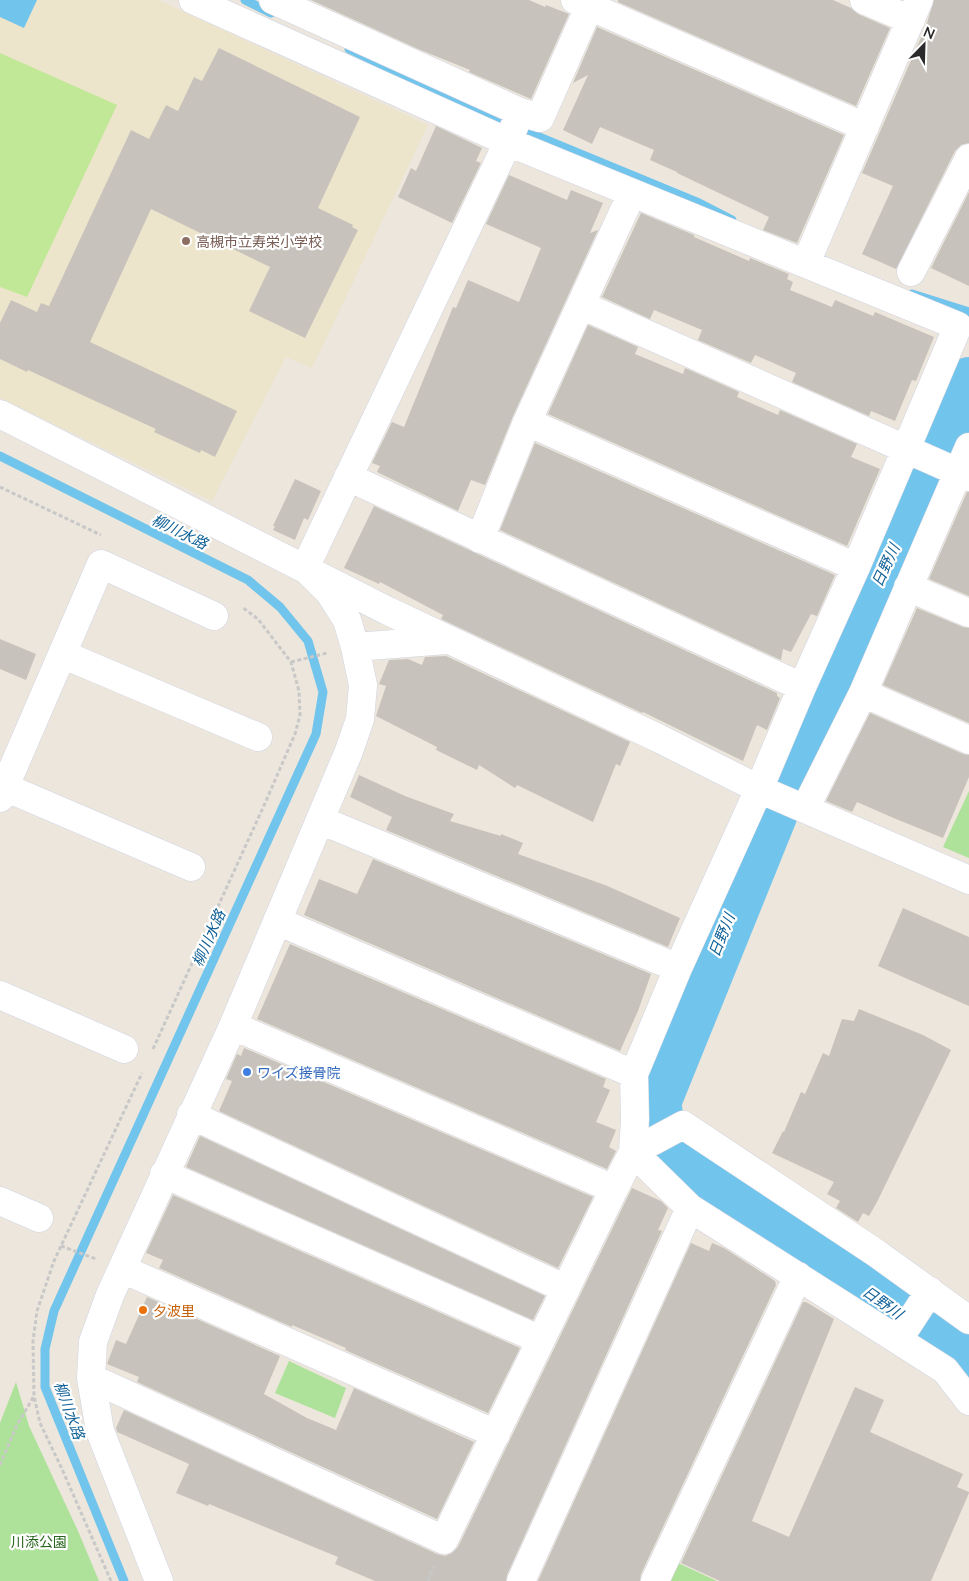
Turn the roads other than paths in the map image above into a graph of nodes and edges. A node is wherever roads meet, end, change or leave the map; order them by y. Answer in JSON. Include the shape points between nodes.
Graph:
{"nodes":[{"id":1,"x":193,"y":0,"type":"edge"},
{"id":2,"x":273,"y":0,"type":"edge"},
{"id":3,"x":864,"y":0,"type":"edge"},
{"id":4,"x":586,"y":2,"type":"edge"},
{"id":5,"x":915,"y":10,"type":"edge"},
{"id":6,"x":520,"y":112,"type":"junction"},
{"id":7,"x":865,"y":127,"type":"junction"},
{"id":8,"x":508,"y":142,"type":"junction"},
{"id":9,"x":969,"y":158,"type":"edge"},
{"id":10,"x":632,"y":193,"type":"junction"},
{"id":11,"x":806,"y":263,"type":"junction"},
{"id":12,"x":911,"y":272,"type":"dead end"},
{"id":13,"x":581,"y":305,"type":"junction"},
{"id":14,"x":964,"y":326,"type":"edge"},
{"id":15,"x":0,"y":414,"type":"edge"},
{"id":16,"x":527,"y":422,"type":"junction"},
{"id":17,"x":969,"y":447,"type":"edge"},
{"id":18,"x":906,"y":449,"type":"junction"},
{"id":19,"x":963,"y":474,"type":"edge"},
{"id":20,"x":348,"y":478,"type":"junction"},
{"id":21,"x":480,"y":539,"type":"junction"},
{"id":22,"x":856,"y":567,"type":"junction"},
{"id":23,"x":304,"y":568,"type":"junction"},
{"id":24,"x":908,"y":586,"type":"junction"},
{"id":25,"x":224,"y":608,"type":"road end"},
{"id":26,"x":969,"y":613,"type":"edge"},
{"id":27,"x":448,"y":640,"type":"junction"},
{"id":28,"x":355,"y":647,"type":"junction"},
{"id":29,"x":62,"y":654,"type":"junction"},
{"id":30,"x":802,"y":687,"type":"junction"},
{"id":31,"x":863,"y":693,"type":"junction"},
{"id":32,"x":258,"y":737,"type":"dead end"},
{"id":33,"x":969,"y":740,"type":"edge"},
{"id":34,"x":2,"y":790,"type":"edge"},
{"id":35,"x":762,"y":790,"type":"junction"},
{"id":36,"x":801,"y":807,"type":"junction"},
{"id":37,"x":320,"y":820,"type":"junction"},
{"id":38,"x":191,"y":868,"type":"dead end"},
{"id":39,"x":969,"y":880,"type":"edge"},
{"id":40,"x":277,"y":922,"type":"junction"},
{"id":41,"x":678,"y":968,"type":"junction"},
{"id":42,"x":0,"y":995,"type":"edge"},
{"id":43,"x":233,"y":1026,"type":"junction"},
{"id":44,"x":124,"y":1049,"type":"dead end"},
{"id":45,"x":634,"y":1074,"type":"junction"},
{"id":46,"x":191,"y":1115,"type":"junction"},
{"id":47,"x":633,"y":1152,"type":"junction"},
{"id":48,"x":164,"y":1174,"type":"junction"},
{"id":49,"x":614,"y":1189,"type":"junction"},
{"id":50,"x":0,"y":1201,"type":"edge"},
{"id":51,"x":690,"y":1208,"type":"junction"},
{"id":52,"x":39,"y":1218,"type":"dead end"},
{"id":53,"x":122,"y":1269,"type":"junction"},
{"id":54,"x":798,"y":1276,"type":"junction"},
{"id":55,"x":566,"y":1289,"type":"junction"},
{"id":56,"x":930,"y":1291,"type":"junction"},
{"id":57,"x":969,"y":1320,"type":"edge"},
{"id":58,"x":541,"y":1340,"type":"junction"},
{"id":59,"x":898,"y":1340,"type":"junction"},
{"id":60,"x":91,"y":1378,"type":"junction"},
{"id":61,"x":969,"y":1401,"type":"edge"},
{"id":62,"x":496,"y":1434,"type":"junction"},
{"id":63,"x":159,"y":1581,"type":"edge"},
{"id":64,"x":521,"y":1581,"type":"edge"},
{"id":65,"x":655,"y":1581,"type":"edge"}],
"edges":[{"from":1,"to":8,"type":"street"},
{"from":2,"to":6,"type":"street"},
{"from":3,"to":5,"type":"street"},
{"from":4,"to":6,"type":"street","via":[[540,118]]},
{"from":4,"to":7,"type":"street"},
{"from":5,"to":7,"type":"street"},
{"from":6,"to":8,"type":"street"},
{"from":7,"to":11,"type":"street"},
{"from":8,"to":10,"type":"street"},
{"from":8,"to":20,"type":"street"},
{"from":9,"to":12,"type":"street"},
{"from":10,"to":11,"type":"street"},
{"from":10,"to":13,"type":"street"},
{"from":11,"to":14,"type":"street"},
{"from":13,"to":16,"type":"street"},
{"from":13,"to":18,"type":"street"},
{"from":14,"to":18,"type":"street"},
{"from":15,"to":23,"type":"street"},
{"from":16,"to":21,"type":"street"},
{"from":16,"to":22,"type":"street"},
{"from":17,"to":19,"type":"street"},
{"from":18,"to":19,"type":"street"},
{"from":18,"to":22,"type":"street"},
{"from":19,"to":24,"type":"street"},
{"from":20,"to":21,"type":"street"},
{"from":20,"to":23,"type":"street"},
{"from":21,"to":30,"type":"street"},
{"from":22,"to":30,"type":"street"},
{"from":23,"to":27,"type":"street"},
{"from":23,"to":28,"type":"street","via":[[329,592],[347,620]]},
{"from":24,"to":26,"type":"street"},
{"from":24,"to":31,"type":"street"},
{"from":25,"to":29,"type":"street","via":[[101,564]]},
{"from":27,"to":28,"type":"street"},
{"from":27,"to":35,"type":"street"},
{"from":28,"to":37,"type":"street","via":[[363,685],[360,719]]},
{"from":29,"to":32,"type":"street"},
{"from":29,"to":34,"type":"street"},
{"from":30,"to":35,"type":"street"},
{"from":31,"to":33,"type":"street"},
{"from":31,"to":36,"type":"street"},
{"from":34,"to":38,"type":"street"},
{"from":35,"to":36,"type":"street"},
{"from":35,"to":41,"type":"street"},
{"from":36,"to":39,"type":"street"},
{"from":37,"to":40,"type":"street"},
{"from":37,"to":41,"type":"street"},
{"from":40,"to":43,"type":"street"},
{"from":40,"to":45,"type":"street"},
{"from":41,"to":45,"type":"street"},
{"from":42,"to":44,"type":"street"},
{"from":43,"to":46,"type":"street"},
{"from":43,"to":49,"type":"street"},
{"from":45,"to":47,"type":"street"},
{"from":46,"to":48,"type":"street"},
{"from":46,"to":55,"type":"street"},
{"from":47,"to":49,"type":"street"},
{"from":47,"to":51,"type":"street"},
{"from":47,"to":56,"type":"street","via":[[684,1125]]},
{"from":48,"to":53,"type":"street"},
{"from":48,"to":58,"type":"street"},
{"from":49,"to":55,"type":"street"},
{"from":50,"to":52,"type":"street"},
{"from":51,"to":54,"type":"street"},
{"from":51,"to":64,"type":"street"},
{"from":53,"to":60,"type":"street","via":[[93,1342]]},
{"from":53,"to":62,"type":"street"},
{"from":54,"to":59,"type":"street"},
{"from":54,"to":65,"type":"street"},
{"from":55,"to":58,"type":"street"},
{"from":56,"to":57,"type":"street"},
{"from":56,"to":59,"type":"street"},
{"from":58,"to":62,"type":"street"},
{"from":59,"to":61,"type":"street","via":[[945,1370]]},
{"from":60,"to":62,"type":"street","via":[[444,1540]]},
{"from":60,"to":63,"type":"street","via":[[100,1431]]}]}
